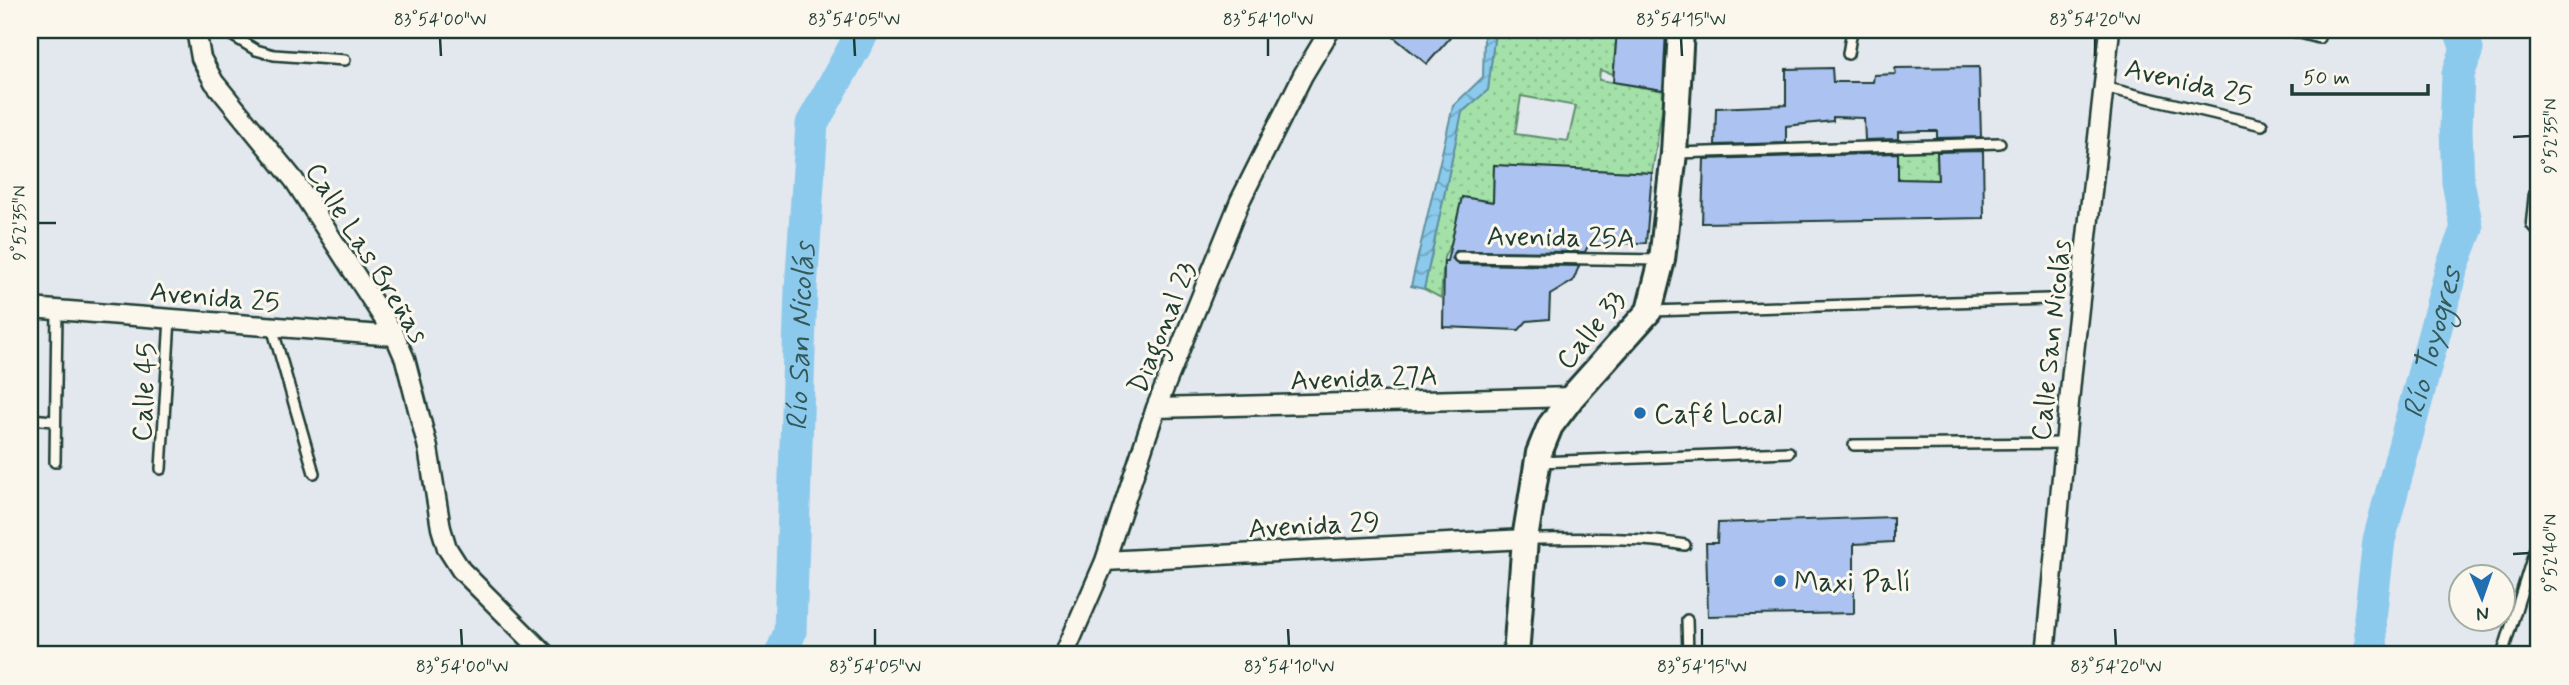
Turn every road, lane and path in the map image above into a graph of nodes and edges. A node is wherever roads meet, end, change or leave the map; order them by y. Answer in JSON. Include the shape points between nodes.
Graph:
{"nodes":[{"id":1,"x":196,"y":30,"type":"edge"},
{"id":2,"x":223,"y":30,"type":"edge"},
{"id":3,"x":1330,"y":30,"type":"edge"},
{"id":4,"x":1681,"y":30,"type":"edge"},
{"id":5,"x":1852,"y":30,"type":"edge"},
{"id":6,"x":2110,"y":30,"type":"edge"},
{"id":7,"x":2289,"y":30,"type":"edge"},
{"id":8,"x":2319,"y":37,"type":"dead end"},
{"id":9,"x":1848,"y":54,"type":"dead end"},
{"id":10,"x":345,"y":60,"type":"dead end"},
{"id":11,"x":2103,"y":87,"type":"junction"},
{"id":12,"x":2262,"y":125,"type":"dead end"},
{"id":13,"x":2000,"y":143,"type":"dead end"},
{"id":14,"x":1674,"y":153,"type":"junction"},
{"id":15,"x":2539,"y":193,"type":"edge"},
{"id":16,"x":2539,"y":226,"type":"edge"},
{"id":17,"x":1459,"y":257,"type":"dead end"},
{"id":18,"x":1662,"y":260,"type":"junction"},
{"id":19,"x":2048,"y":299,"type":"dead end"},
{"id":20,"x":30,"y":308,"type":"edge"},
{"id":21,"x":57,"y":310,"type":"junction"},
{"id":22,"x":1649,"y":311,"type":"junction"},
{"id":23,"x":170,"y":318,"type":"junction"},
{"id":24,"x":272,"y":327,"type":"junction"},
{"id":25,"x":395,"y":336,"type":"junction"},
{"id":26,"x":1573,"y":397,"type":"junction"},
{"id":27,"x":1156,"y":408,"type":"junction"},
{"id":28,"x":30,"y":419,"type":"edge"},
{"id":29,"x":54,"y":421,"type":"junction"},
{"id":30,"x":2065,"y":443,"type":"junction"},
{"id":31,"x":1854,"y":445,"type":"dead end"},
{"id":32,"x":1789,"y":452,"type":"dead end"},
{"id":33,"x":55,"y":462,"type":"dead end"},
{"id":34,"x":1537,"y":462,"type":"junction"},
{"id":35,"x":161,"y":469,"type":"dead end"},
{"id":36,"x":314,"y":473,"type":"dead end"},
{"id":37,"x":2539,"y":536,"type":"edge"},
{"id":38,"x":1525,"y":539,"type":"junction"},
{"id":39,"x":1685,"y":545,"type":"dead end"},
{"id":40,"x":1105,"y":561,"type":"junction"},
{"id":41,"x":1687,"y":620,"type":"dead end"},
{"id":42,"x":546,"y":655,"type":"edge"},
{"id":43,"x":1064,"y":655,"type":"edge"},
{"id":44,"x":1516,"y":655,"type":"edge"},
{"id":45,"x":1688,"y":655,"type":"edge"},
{"id":46,"x":2045,"y":655,"type":"edge"},
{"id":47,"x":2502,"y":655,"type":"edge"}],
"edges":[{"from":1,"to":25,"type":"street","name":"Calle Las Breñas","via":[[201,58],[215,82],[294,180]]},
{"from":2,"to":10,"type":"lane","via":[[274,55]]},
{"from":3,"to":27,"type":"street","name":"Diagonal 23","via":[[1240,201]]},
{"from":4,"to":14,"type":"main road","name":"Calle 33"},
{"from":5,"to":9,"type":"lane"},
{"from":6,"to":11,"type":"street","name":"Calle San Nicolás"},
{"from":7,"to":8,"type":"lane"},
{"from":11,"to":12,"type":"lane","name":"Avenida 25"},
{"from":11,"to":30,"type":"street","name":"Calle San Nicolás"},
{"from":13,"to":14,"type":"lane"},
{"from":14,"to":18,"type":"main road","name":"Calle 33"},
{"from":15,"to":16,"type":"street"},
{"from":17,"to":18,"type":"lane","name":"Avenida 25A"},
{"from":18,"to":22,"type":"main road","name":"Calle 33"},
{"from":19,"to":22,"type":"lane"},
{"from":20,"to":21,"type":"street","name":"Avenida 25"},
{"from":21,"to":23,"type":"street","name":"Avenida 25"},
{"from":21,"to":29,"type":"lane"},
{"from":22,"to":26,"type":"main road","name":"Calle 33"},
{"from":23,"to":24,"type":"street","name":"Avenida 25"},
{"from":23,"to":35,"type":"lane","name":"Calle 45"},
{"from":24,"to":25,"type":"street","name":"Avenida 25"},
{"from":24,"to":36,"type":"lane"},
{"from":25,"to":42,"type":"street","name":"Calle Las Breñas","via":[[428,448],[447,548],[461,570]]},
{"from":26,"to":27,"type":"street","name":"Avenida 27A"},
{"from":26,"to":34,"type":"main road","name":"Calle 33","via":[[1550,426]]},
{"from":27,"to":40,"type":"street","name":"Diagonal 23"},
{"from":28,"to":29,"type":"lane"},
{"from":29,"to":33,"type":"lane"},
{"from":30,"to":31,"type":"lane"},
{"from":30,"to":46,"type":"street","name":"Calle San Nicolás"},
{"from":32,"to":34,"type":"lane"},
{"from":34,"to":38,"type":"main road","name":"Calle 33"},
{"from":37,"to":47,"type":"lane"},
{"from":38,"to":39,"type":"lane","via":[[1669,540]]},
{"from":38,"to":40,"type":"street","name":"Avenida 29"},
{"from":38,"to":44,"type":"main road","name":"Calle 33"},
{"from":40,"to":43,"type":"street","name":"Diagonal 23"},
{"from":41,"to":45,"type":"lane"}]}
